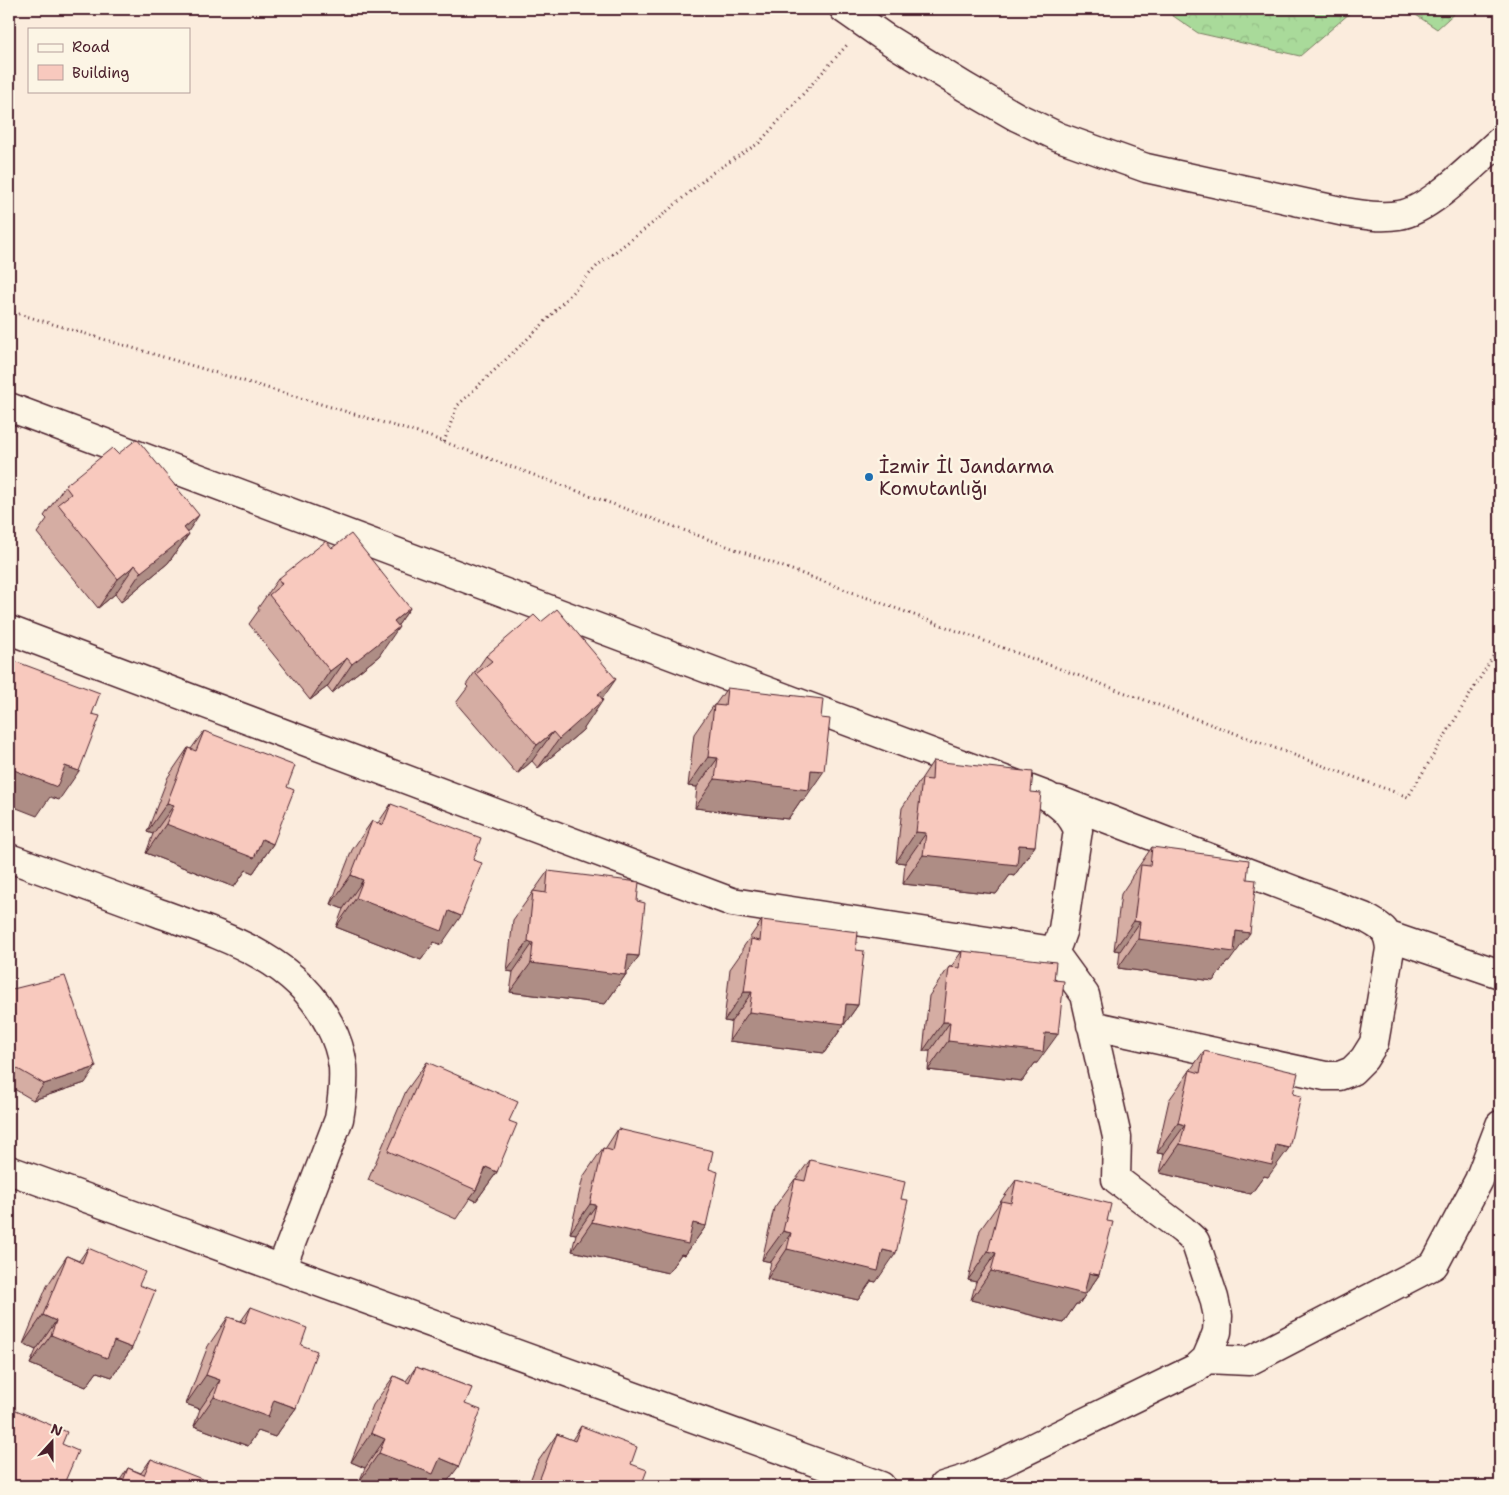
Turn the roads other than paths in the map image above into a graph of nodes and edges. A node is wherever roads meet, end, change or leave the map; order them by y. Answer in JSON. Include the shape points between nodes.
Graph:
{"nodes":[{"id":1,"x":855,"y":16,"type":"edge"},
{"id":2,"x":1500,"y":141,"type":"edge"},
{"id":3,"x":9,"y":407,"type":"edge"},
{"id":4,"x":9,"y":630,"type":"edge"},
{"id":5,"x":1047,"y":796,"type":"junction"},
{"id":6,"x":9,"y":858,"type":"edge"},
{"id":7,"x":1389,"y":936,"type":"junction"},
{"id":8,"x":1053,"y":951,"type":"junction"},
{"id":9,"x":1500,"y":974,"type":"edge"},
{"id":10,"x":1092,"y":1025,"type":"junction"},
{"id":11,"x":1500,"y":1125,"type":"edge"},
{"id":12,"x":9,"y":1170,"type":"edge"},
{"id":13,"x":281,"y":1269,"type":"junction"},
{"id":14,"x":1206,"y":1359,"type":"junction"},
{"id":15,"x":881,"y":1486,"type":"edge"},
{"id":16,"x":943,"y":1486,"type":"edge"}],
"edges":[{"from":1,"to":2,"type":"street","via":[[965,87],[1059,137],[1146,168],[1345,212],[1376,217],[1401,215],[1424,205]]},
{"from":3,"to":5,"type":"street"},
{"from":4,"to":8,"type":"street","via":[[732,902]]},
{"from":5,"to":7,"type":"street","via":[[1364,917],[1380,926]]},
{"from":5,"to":8,"type":"street","via":[[1073,818],[1078,830],[1063,929]]},
{"from":6,"to":13,"type":"street","via":[[239,944],[287,972],[319,1005],[341,1054],[343,1097],[339,1120]]},
{"from":7,"to":9,"type":"street"},
{"from":7,"to":10,"type":"street","via":[[1390,949],[1374,1043],[1352,1071],[1339,1076],[1325,1076]]},
{"from":8,"to":10,"type":"street","via":[[1085,995]]},
{"from":10,"to":14,"type":"street","via":[[1117,1136],[1116,1179],[1195,1241],[1218,1316],[1217,1332]]},
{"from":11,"to":14,"type":"street","via":[[1479,1180],[1434,1265],[1249,1361]]},
{"from":12,"to":13,"type":"street"},
{"from":13,"to":15,"type":"street"},
{"from":14,"to":16,"type":"street","via":[[1196,1368],[969,1478]]}]}
